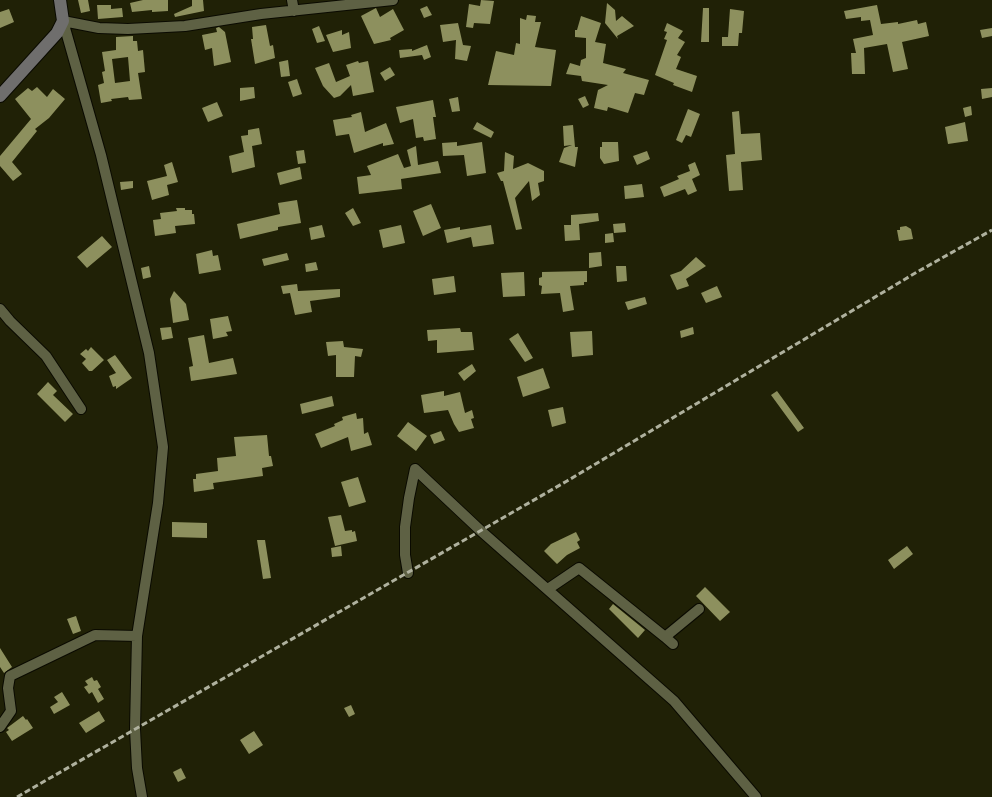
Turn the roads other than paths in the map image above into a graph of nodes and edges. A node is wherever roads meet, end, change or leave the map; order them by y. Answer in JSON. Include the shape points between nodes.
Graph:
{"nodes":[{"id":1,"x":60,"y":0,"type":"edge"},
{"id":2,"x":292,"y":0,"type":"edge"},
{"id":3,"x":393,"y":0,"type":"edge"},
{"id":4,"x":294,"y":11,"type":"junction"},
{"id":5,"x":63,"y":21,"type":"junction"},
{"id":6,"x":0,"y":96,"type":"edge"},
{"id":7,"x":0,"y":309,"type":"edge"},
{"id":8,"x":81,"y":409,"type":"dead end"},
{"id":9,"x":408,"y":573,"type":"dead end"},
{"id":10,"x":548,"y":590,"type":"junction"},
{"id":11,"x":699,"y":609,"type":"dead end"},
{"id":12,"x":137,"y":636,"type":"junction"},
{"id":13,"x":0,"y":727,"type":"edge"},
{"id":14,"x":142,"y":797,"type":"edge"},
{"id":15,"x":756,"y":797,"type":"edge"}],
"edges":[{"from":1,"to":5,"type":"street"},
{"from":2,"to":4,"type":"street"},
{"from":3,"to":4,"type":"street"},
{"from":4,"to":5,"type":"street","via":[[185,26],[128,29],[99,28]]},
{"from":5,"to":6,"type":"street","via":[[57,33]]},
{"from":5,"to":12,"type":"street","via":[[101,155],[148,353],[163,446],[158,504]]},
{"from":7,"to":8,"type":"street","via":[[46,356]]},
{"from":9,"to":10,"type":"street","via":[[405,555],[406,527],[415,469]]},
{"from":10,"to":11,"type":"street","via":[[579,568],[669,640]]},
{"from":10,"to":15,"type":"street","via":[[674,701]]},
{"from":12,"to":13,"type":"street","via":[[95,635],[10,676],[8,688],[11,711]]},
{"from":12,"to":14,"type":"street","via":[[135,729]]}]}
